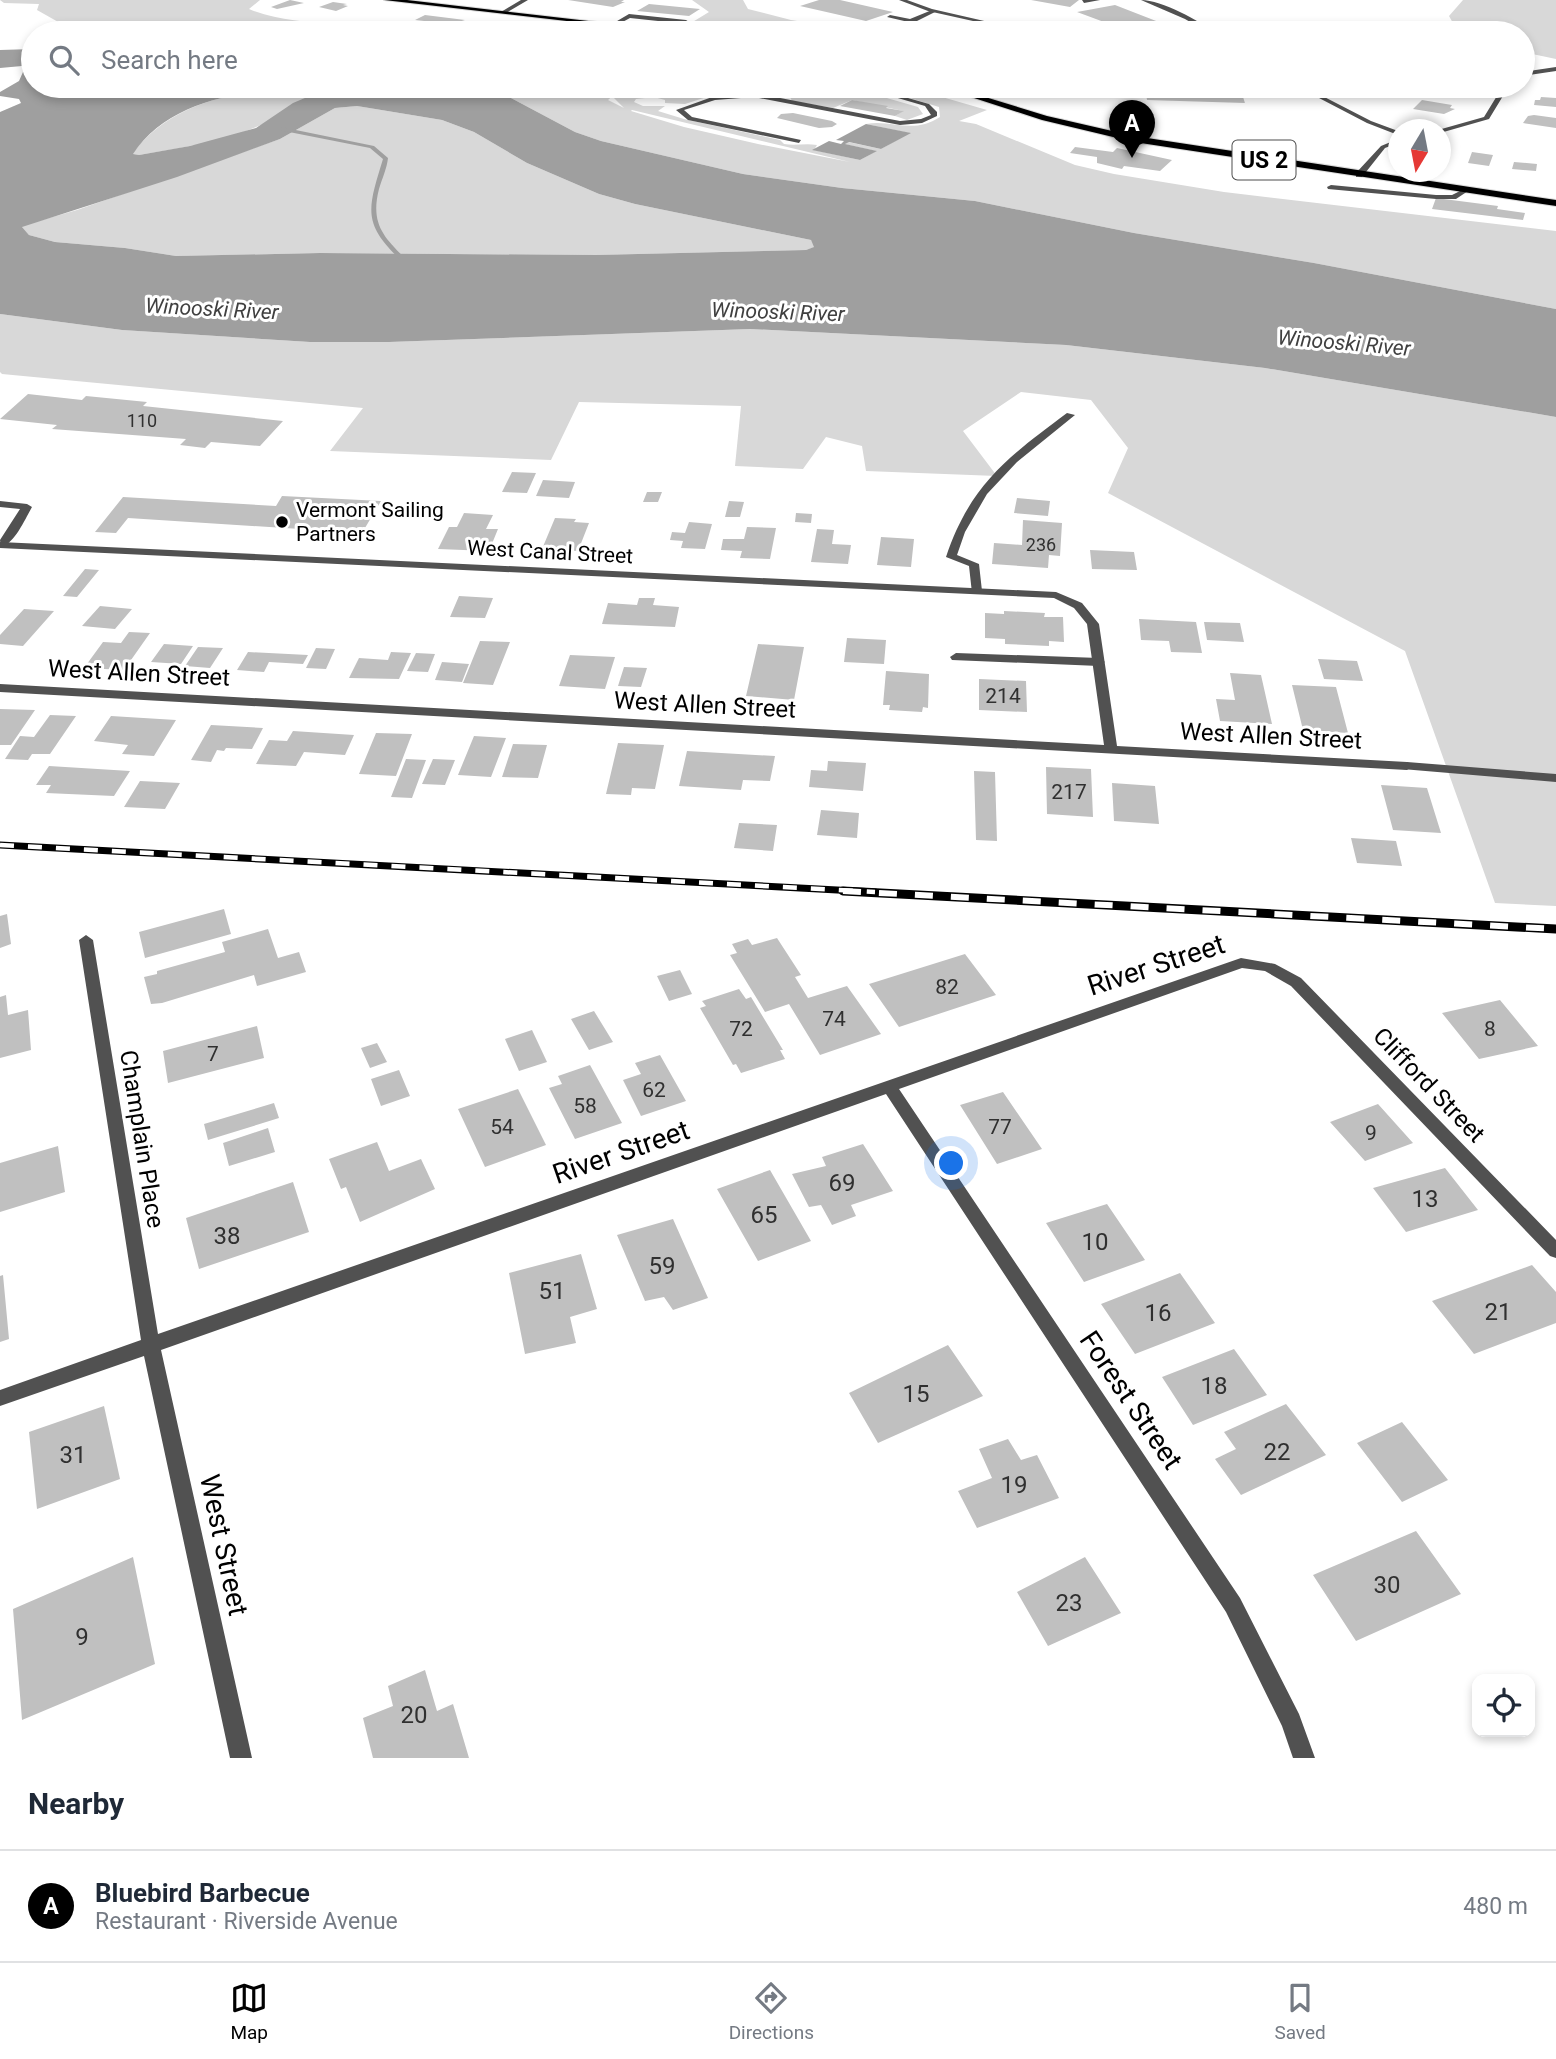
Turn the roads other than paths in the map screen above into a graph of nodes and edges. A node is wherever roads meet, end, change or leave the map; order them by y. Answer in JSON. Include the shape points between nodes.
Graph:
{"nodes":[{"id":1,"x":388,"y":0,"type":"edge"},
{"id":2,"x":525,"y":0,"type":"edge"},
{"id":3,"x":902,"y":0,"type":"edge"},
{"id":4,"x":1097,"y":0,"type":"edge"},
{"id":5,"x":1144,"y":0,"type":"edge"},
{"id":6,"x":1084,"y":1,"type":"edge"},
{"id":7,"x":934,"y":11,"type":"junction"},
{"id":8,"x":504,"y":12,"type":"junction"},
{"id":9,"x":890,"y":17,"type":"dead end"},
{"id":10,"x":587,"y":21,"type":"edge"},
{"id":11,"x":620,"y":21,"type":"edge"},
{"id":12,"x":676,"y":21,"type":"edge"},
{"id":13,"x":911,"y":21,"type":"joint"},
{"id":14,"x":979,"y":21,"type":"edge"},
{"id":15,"x":1192,"y":21,"type":"edge"},
{"id":16,"x":1556,"y":69,"type":"edge"},
{"id":17,"x":1535,"y":72,"type":"edge"},
{"id":18,"x":718,"y":98,"type":"edge"},
{"id":19,"x":770,"y":98,"type":"edge"},
{"id":20,"x":902,"y":98,"type":"edge"},
{"id":21,"x":980,"y":98,"type":"edge"},
{"id":22,"x":1322,"y":98,"type":"edge"},
{"id":23,"x":1499,"y":98,"type":"edge"},
{"id":24,"x":1451,"y":128,"type":"edge"},
{"id":25,"x":1388,"y":129,"type":"edge"},
{"id":26,"x":799,"y":141,"type":"dead end"},
{"id":27,"x":1388,"y":145,"type":"edge"},
{"id":28,"x":1359,"y":175,"type":"junction"},
{"id":29,"x":1331,"y":187,"type":"dead end"},
{"id":30,"x":1464,"y":191,"type":"junction"},
{"id":31,"x":1556,"y":203,"type":"edge"},
{"id":32,"x":1070,"y":415,"type":"dead end"},
{"id":33,"x":0,"y":504,"type":"edge"},
{"id":34,"x":0,"y":545,"type":"edge"},
{"id":35,"x":976,"y":591,"type":"junction"},
{"id":36,"x":956,"y":657,"type":"dead end"},
{"id":37,"x":1099,"y":662,"type":"junction"},
{"id":38,"x":0,"y":688,"type":"edge"},
{"id":39,"x":1111,"y":751,"type":"junction"},
{"id":40,"x":1556,"y":778,"type":"edge"},
{"id":41,"x":86,"y":940,"type":"dead end"},
{"id":42,"x":1260,"y":963,"type":"joint"},
{"id":43,"x":889,"y":1086,"type":"junction"},
{"id":44,"x":1556,"y":1251,"type":"edge"},
{"id":45,"x":151,"y":1345,"type":"junction"},
{"id":46,"x":0,"y":1398,"type":"edge"},
{"id":47,"x":241,"y":1758,"type":"edge"},
{"id":48,"x":1304,"y":1758,"type":"edge"}],
"edges":[{"from":1,"to":8,"type":"main road"},
{"from":2,"to":8,"type":"street"},
{"from":3,"to":7,"type":"street"},
{"from":4,"to":6,"type":"street"},
{"from":5,"to":15,"type":"street"},
{"from":7,"to":13,"type":"street"},
{"from":7,"to":14,"type":"street"},
{"from":8,"to":10,"type":"main road"},
{"from":9,"to":13,"type":"street"},
{"from":11,"to":12,"type":"street","via":[[629,16]]},
{"from":16,"to":17,"type":"street"},
{"from":18,"to":26,"type":"street","via":[[679,110],[690,119]]},
{"from":19,"to":20,"type":"street","via":[[900,123],[934,116],[927,105]]},
{"from":21,"to":28,"type":"main road","number":"US 2","via":[[1123,137]]},
{"from":22,"to":25,"type":"street"},
{"from":23,"to":24,"type":"street","via":[[1488,118]]},
{"from":27,"to":28,"type":"street"},
{"from":28,"to":30,"type":"main road","number":"US 2"},
{"from":29,"to":30,"type":"street","via":[[1436,197],[1453,197]]},
{"from":30,"to":31,"type":"main road","number":"US 2"},
{"from":32,"to":35,"type":"street","via":[[1000,469],[983,489],[951,557],[974,564]]},
{"from":33,"to":34,"type":"street","via":[[27,507]]},
{"from":34,"to":35,"type":"street","name":"West Canal Street"},
{"from":35,"to":37,"type":"street","name":"West Canal Street","via":[[1056,595],[1069,600],[1088,614],[1093,624]]},
{"from":36,"to":37,"type":"street"},
{"from":37,"to":39,"type":"street"},
{"from":38,"to":39,"type":"street","name":"West Allen Street"},
{"from":39,"to":40,"type":"street","name":"West Allen Street"},
{"from":41,"to":45,"type":"street","name":"Champlain Place"},
{"from":42,"to":43,"type":"street","name":"River Street","via":[[1221,969]]},
{"from":42,"to":44,"type":"street","name":"Clifford Street","via":[[1296,982]]},
{"from":43,"to":45,"type":"street","name":"River Street"},
{"from":43,"to":48,"type":"street","name":"Forest Street","via":[[1233,1605]]},
{"from":45,"to":46,"type":"street","name":"River Street"},
{"from":45,"to":47,"type":"street","name":"West Street"}]}
